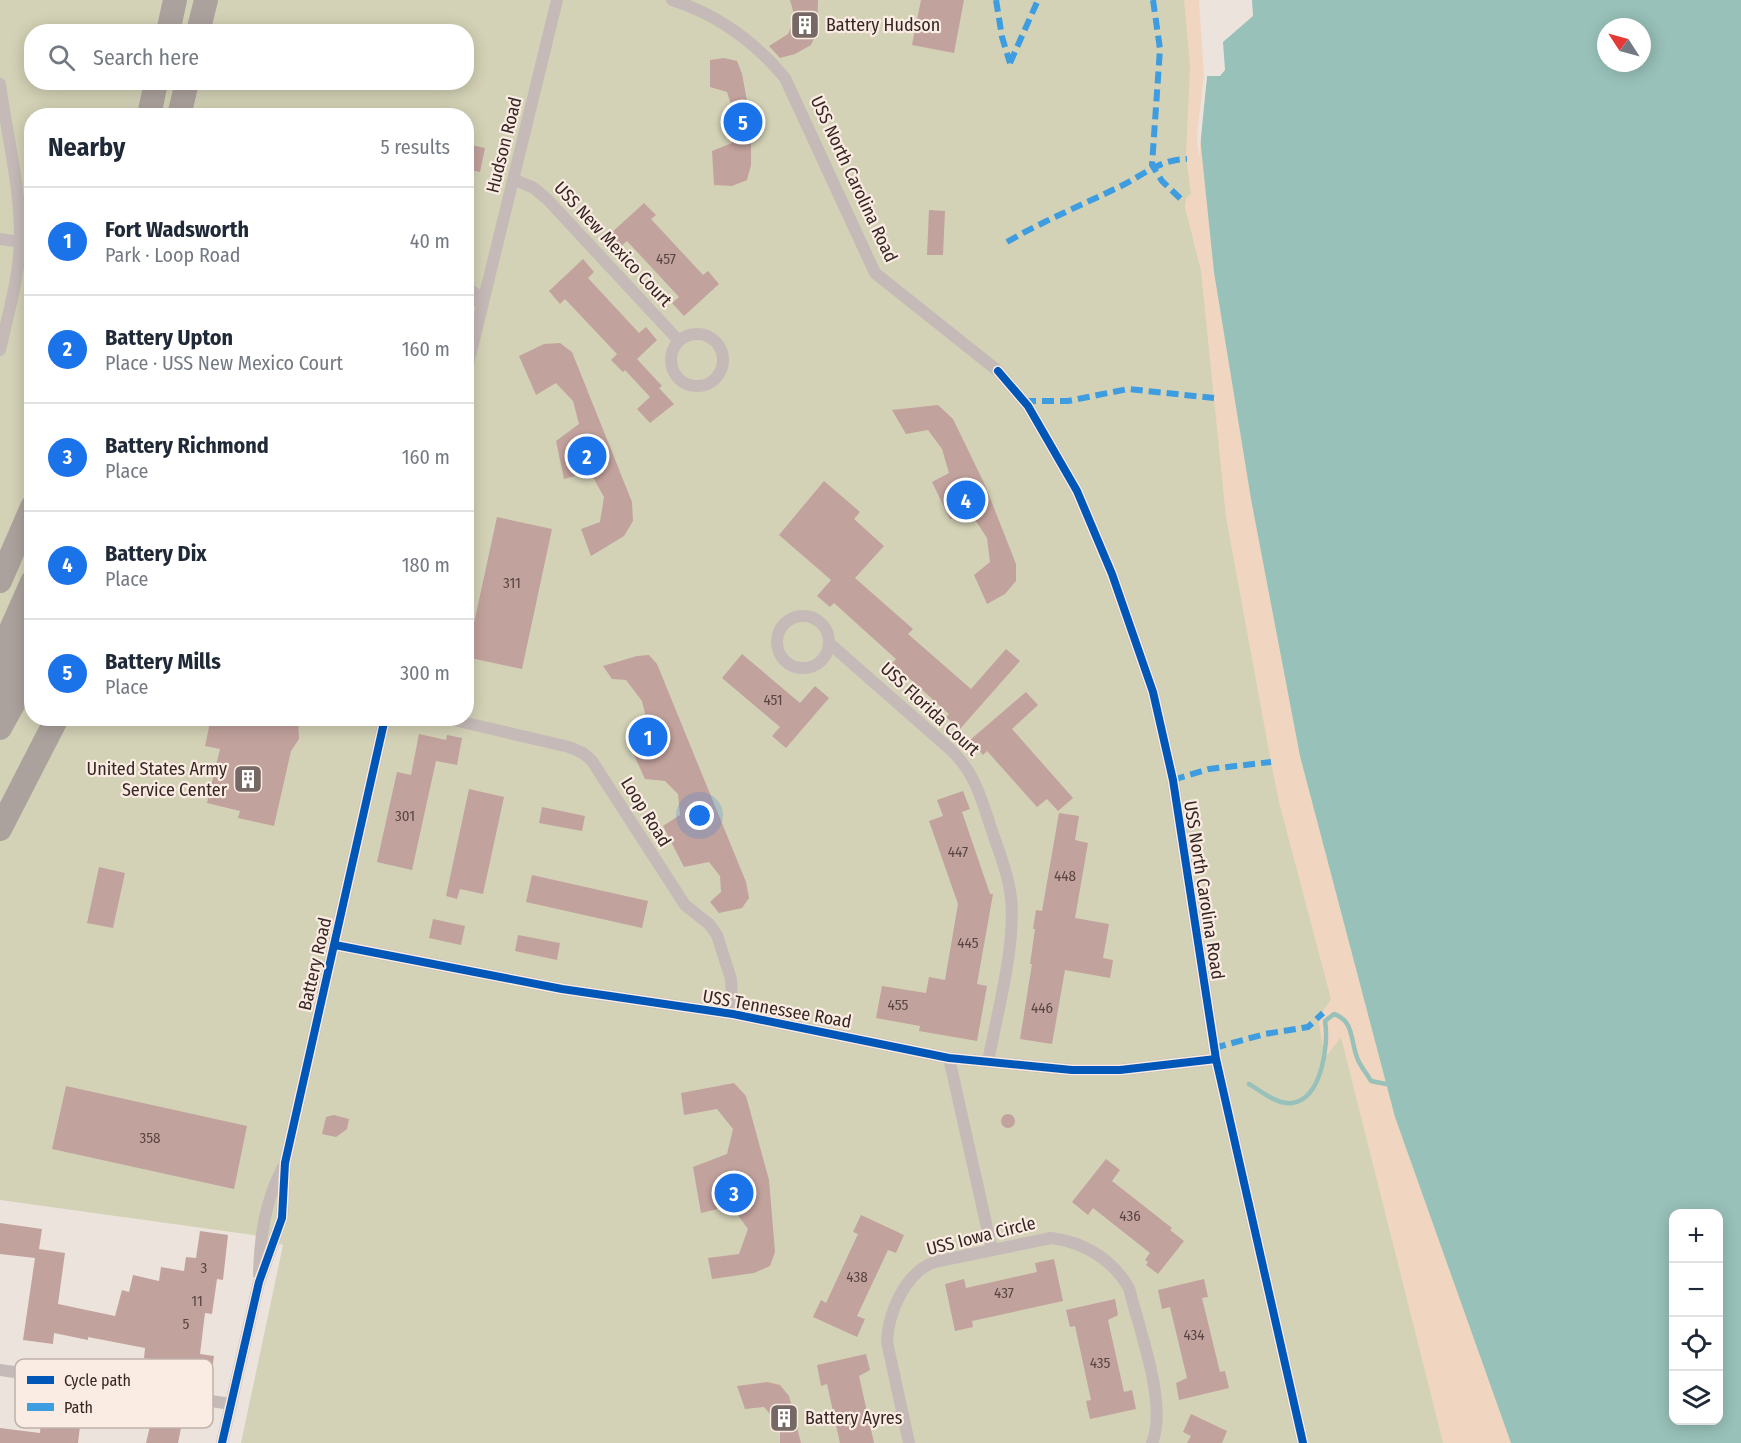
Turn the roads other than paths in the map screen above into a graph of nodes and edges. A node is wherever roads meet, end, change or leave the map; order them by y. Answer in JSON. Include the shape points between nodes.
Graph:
{"nodes":[{"id":1,"x":175,"y":0,"type":"edge"},
{"id":2,"x":190,"y":0,"type":"edge"},
{"id":3,"x":557,"y":0,"type":"edge"},
{"id":4,"x":672,"y":0,"type":"edge"},
{"id":5,"x":197,"y":21,"type":"edge"},
{"id":6,"x":170,"y":24,"type":"edge"},
{"id":7,"x":0,"y":84,"type":"edge"},
{"id":8,"x":154,"y":90,"type":"edge"},
{"id":9,"x":169,"y":90,"type":"edge"},
{"id":10,"x":185,"y":90,"type":"edge"},
{"id":11,"x":151,"y":108,"type":"edge"},
{"id":12,"x":166,"y":108,"type":"edge"},
{"id":13,"x":181,"y":108,"type":"edge"},
{"id":14,"x":515,"y":180,"type":"junction"},
{"id":15,"x":0,"y":239,"type":"edge"},
{"id":16,"x":24,"y":239,"type":"edge"},
{"id":17,"x":20,"y":242,"type":"junction"},
{"id":18,"x":24,"y":245,"type":"edge"},
{"id":19,"x":474,"y":293,"type":"edge"},
{"id":20,"x":483,"y":299,"type":"junction"},
{"id":21,"x":474,"y":301,"type":"edge"},
{"id":22,"x":474,"y":338,"type":"edge"},
{"id":23,"x":679,"y":341,"type":"junction"},
{"id":24,"x":0,"y":350,"type":"edge"},
{"id":25,"x":24,"y":526,"type":"edge"},
{"id":26,"x":0,"y":581,"type":"edge"},
{"id":27,"x":24,"y":623,"type":"edge"},
{"id":28,"x":24,"y":626,"type":"edge"},
{"id":29,"x":829,"y":643,"type":"junction"},
{"id":30,"x":0,"y":654,"type":"edge"},
{"id":31,"x":24,"y":684,"type":"edge"},
{"id":32,"x":0,"y":693,"type":"edge"},
{"id":33,"x":474,"y":725,"type":"edge"},
{"id":34,"x":53,"y":726,"type":"edge"},
{"id":35,"x":383,"y":726,"type":"edge"},
{"id":36,"x":0,"y":728,"type":"edge"},
{"id":37,"x":0,"y":829,"type":"edge"},
{"id":38,"x":335,"y":945,"type":"junction"},
{"id":39,"x":733,"y":1014,"type":"junction"},
{"id":40,"x":950,"y":1058,"type":"junction"},
{"id":41,"x":1215,"y":1059,"type":"junction"},
{"id":42,"x":988,"y":1062,"type":"junction"},
{"id":43,"x":285,"y":1163,"type":"junction"},
{"id":44,"x":992,"y":1250,"type":"junction"},
{"id":45,"x":259,"y":1282,"type":"junction"},
{"id":46,"x":0,"y":1370,"type":"edge"},
{"id":47,"x":15,"y":1372,"type":"edge"},
{"id":48,"x":213,"y":1401,"type":"edge"},
{"id":49,"x":231,"y":1404,"type":"junction"},
{"id":50,"x":222,"y":1443,"type":"edge"},
{"id":51,"x":909,"y":1443,"type":"edge"},
{"id":52,"x":1152,"y":1443,"type":"edge"},
{"id":53,"x":1303,"y":1443,"type":"edge"}],
"edges":[{"from":1,"to":6,"type":"highway"},
{"from":2,"to":5,"type":"highway"},
{"from":3,"to":14,"type":"street","name":"Hudson Road"},
{"from":4,"to":41,"type":"street","name":"USS North Carolina Road","via":[[720,22],[769,59],[796,97],[876,273],[1006,379],[1028,406],[1077,491],[1113,574],[1153,692],[1173,780]]},
{"from":7,"to":17,"type":"street","via":[[19,205]]},
{"from":8,"to":11,"type":"highway"},
{"from":9,"to":12,"type":"highway"},
{"from":10,"to":13,"type":"highway"},
{"from":14,"to":20,"type":"street","name":"Hudson Road"},
{"from":14,"to":23,"type":"street","name":"USS New Mexico Court","via":[[534,188],[548,200]]},
{"from":15,"to":17,"type":"street"},
{"from":16,"to":17,"type":"street"},
{"from":17,"to":18,"type":"street"},
{"from":17,"to":24,"type":"street"},
{"from":19,"to":20,"type":"street"},
{"from":20,"to":21,"type":"street"},
{"from":20,"to":22,"type":"street"},
{"from":23,"to":23,"type":"street","via":[[696,335],[716,343],[723,357],[714,379],[698,386],[689,385],[675,374],[671,357]]},
{"from":25,"to":26,"type":"highway"},
{"from":27,"to":30,"type":"highway"},
{"from":28,"to":32,"type":"highway"},
{"from":29,"to":29,"type":"street","name":"USS Florida Court","via":[[824,628],[804,616],[788,621],[777,643],[783,659],[798,668],[815,665]]},
{"from":29,"to":42,"type":"street","name":"USS Florida Court","via":[[951,750],[971,772],[976,784],[1009,886],[1012,910]]},
{"from":31,"to":36,"type":"highway"},
{"from":33,"to":39,"type":"street","name":"Loop Road","via":[[569,747],[592,761],[685,904],[717,935],[731,979]]},
{"from":34,"to":37,"type":"highway"},
{"from":35,"to":38,"type":"street","name":"Battery Road"},
{"from":38,"to":39,"type":"street","name":"USS Tennessee Road","via":[[561,989]]},
{"from":38,"to":43,"type":"street","name":"Battery Road"},
{"from":39,"to":40,"type":"street","name":"USS Tennessee Road"},
{"from":40,"to":42,"type":"street","name":"USS Tennessee Road"},
{"from":40,"to":44,"type":"street"},
{"from":41,"to":42,"type":"street","name":"USS Tennessee Road","via":[[1120,1070]]},
{"from":41,"to":53,"type":"street","name":"USS North Carolina Road"},
{"from":43,"to":45,"type":"street","name":"Battery Road","via":[[282,1218]]},
{"from":43,"to":45,"type":"street","name":"Battery Road","via":[[272,1186],[264,1216]]},
{"from":44,"to":51,"type":"street","name":"USS Iowa Circle","via":[[928,1265],[911,1278],[895,1309],[888,1327],[887,1347]]},
{"from":44,"to":52,"type":"street","name":"USS Iowa Circle","via":[[1051,1238],[1071,1240],[1089,1248],[1118,1272],[1129,1288],[1158,1402],[1158,1423]]},
{"from":45,"to":49,"type":"street"},
{"from":46,"to":47,"type":"street"},
{"from":48,"to":49,"type":"street"},
{"from":49,"to":50,"type":"street"}]}
